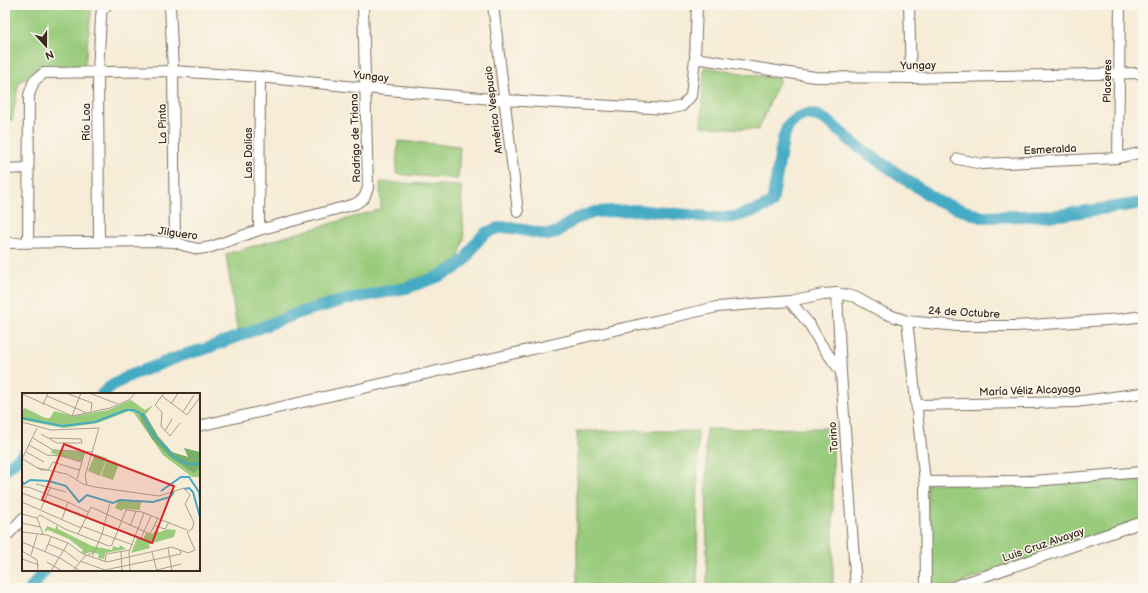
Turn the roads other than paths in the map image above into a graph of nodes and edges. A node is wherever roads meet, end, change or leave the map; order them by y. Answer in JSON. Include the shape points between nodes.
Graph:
{"nodes":[{"id":1,"x":107,"y":5,"type":"edge"},
{"id":2,"x":170,"y":5,"type":"edge"},
{"id":3,"x":363,"y":5,"type":"edge"},
{"id":4,"x":493,"y":5,"type":"edge"},
{"id":5,"x":697,"y":5,"type":"edge"},
{"id":6,"x":909,"y":5,"type":"edge"},
{"id":7,"x":1120,"y":5,"type":"edge"},
{"id":8,"x":695,"y":58,"type":"junction"},
{"id":9,"x":98,"y":71,"type":"junction"},
{"id":10,"x":173,"y":71,"type":"junction"},
{"id":11,"x":1143,"y":73,"type":"edge"},
{"id":12,"x":1119,"y":74,"type":"junction"},
{"id":13,"x":260,"y":77,"type":"junction"},
{"id":14,"x":911,"y":78,"type":"junction"},
{"id":15,"x":365,"y":88,"type":"junction"},
{"id":16,"x":504,"y":100,"type":"junction"},
{"id":17,"x":1143,"y":152,"type":"edge"},
{"id":18,"x":1118,"y":158,"type":"junction"},
{"id":19,"x":958,"y":159,"type":"dead end"},
{"id":20,"x":28,"y":168,"type":"junction"},
{"id":21,"x":5,"y":169,"type":"edge"},
{"id":22,"x":364,"y":198,"type":"joint"},
{"id":23,"x":518,"y":212,"type":"dead end"},
{"id":24,"x":259,"y":230,"type":"junction"},
{"id":25,"x":99,"y":241,"type":"junction"},
{"id":26,"x":175,"y":242,"type":"junction"},
{"id":27,"x":5,"y":243,"type":"edge"},
{"id":28,"x":28,"y":243,"type":"junction"},
{"id":29,"x":837,"y":293,"type":"junction"},
{"id":30,"x":790,"y":301,"type":"junction"},
{"id":31,"x":1143,"y":316,"type":"edge"},
{"id":32,"x":907,"y":320,"type":"junction"},
{"id":33,"x":841,"y":372,"type":"junction"},
{"id":34,"x":1143,"y":393,"type":"edge"},
{"id":35,"x":917,"y":405,"type":"junction"},
{"id":36,"x":200,"y":426,"type":"edge"},
{"id":37,"x":1143,"y":472,"type":"edge"},
{"id":38,"x":925,"y":482,"type":"junction"},
{"id":39,"x":22,"y":519,"type":"edge"},
{"id":40,"x":1143,"y":522,"type":"edge"},
{"id":41,"x":5,"y":538,"type":"edge"},
{"id":42,"x":856,"y":588,"type":"edge"},
{"id":43,"x":926,"y":588,"type":"edge"},
{"id":44,"x":950,"y":588,"type":"edge"}],
"edges":[{"from":1,"to":9,"type":"street","name":"Río Loa","via":[[102,9],[100,17]]},
{"from":2,"to":10,"type":"street","name":"La Pinta"},
{"from":3,"to":15,"type":"street","name":"Rodrigo de Triana"},
{"from":4,"to":16,"type":"street","name":"Américo Vespucio"},
{"from":5,"to":8,"type":"street"},
{"from":6,"to":14,"type":"street"},
{"from":7,"to":12,"type":"street","name":"Placeres"},
{"from":8,"to":14,"type":"street","name":"Yungay","via":[[815,77]]},
{"from":8,"to":16,"type":"street","name":"Yungay","via":[[691,96],[682,106],[668,109]]},
{"from":9,"to":10,"type":"street","name":"Yungay"},
{"from":9,"to":20,"type":"street","name":"Yungay","via":[[44,73],[34,81],[29,94]]},
{"from":9,"to":25,"type":"street","name":"Río Loa"},
{"from":10,"to":13,"type":"street","name":"Yungay"},
{"from":10,"to":26,"type":"street","name":"La Pinta"},
{"from":11,"to":12,"type":"street","name":"Yungay"},
{"from":12,"to":14,"type":"street","name":"Yungay"},
{"from":12,"to":18,"type":"street","name":"Placeres"},
{"from":13,"to":15,"type":"street","name":"Yungay"},
{"from":13,"to":24,"type":"street","name":"Las Dalias"},
{"from":15,"to":16,"type":"street","name":"Yungay"},
{"from":15,"to":22,"type":"street","name":"Rodrigo de Triana","via":[[368,188]]},
{"from":16,"to":23,"type":"street","name":"Américo Vespucio"},
{"from":17,"to":18,"type":"street","name":"Esmeralda"},
{"from":18,"to":19,"type":"street","name":"Esmeralda","via":[[982,164]]},
{"from":20,"to":21,"type":"street"},
{"from":20,"to":28,"type":"street"},
{"from":22,"to":24,"type":"street","name":"Jilguero","via":[[355,204]]},
{"from":24,"to":26,"type":"street","name":"Jilguero","via":[[198,249]]},
{"from":25,"to":26,"type":"street","name":"Jilguero"},
{"from":25,"to":28,"type":"street","name":"Jilguero"},
{"from":27,"to":28,"type":"street","name":"Jilguero"},
{"from":29,"to":30,"type":"street","name":"24 de Octubre"},
{"from":29,"to":32,"type":"street","name":"24 de Octubre","via":[[855,296],[884,313]]},
{"from":29,"to":33,"type":"street","name":"Torino"},
{"from":30,"to":33,"type":"street","via":[[810,325]]},
{"from":30,"to":36,"type":"street","name":"24 de Octubre","via":[[717,307]]},
{"from":31,"to":32,"type":"street","name":"24 de Octubre","via":[[1015,326],[958,326]]},
{"from":32,"to":35,"type":"street"},
{"from":33,"to":42,"type":"street","name":"Torino"},
{"from":34,"to":35,"type":"street","name":"María Véliz Alcayaga","via":[[1075,402]]},
{"from":35,"to":38,"type":"street"},
{"from":37,"to":38,"type":"street","via":[[1033,481]]},
{"from":38,"to":43,"type":"street"},
{"from":39,"to":41,"type":"street"},
{"from":40,"to":44,"type":"street","name":"Luis Cruz Alvayay"}]}
